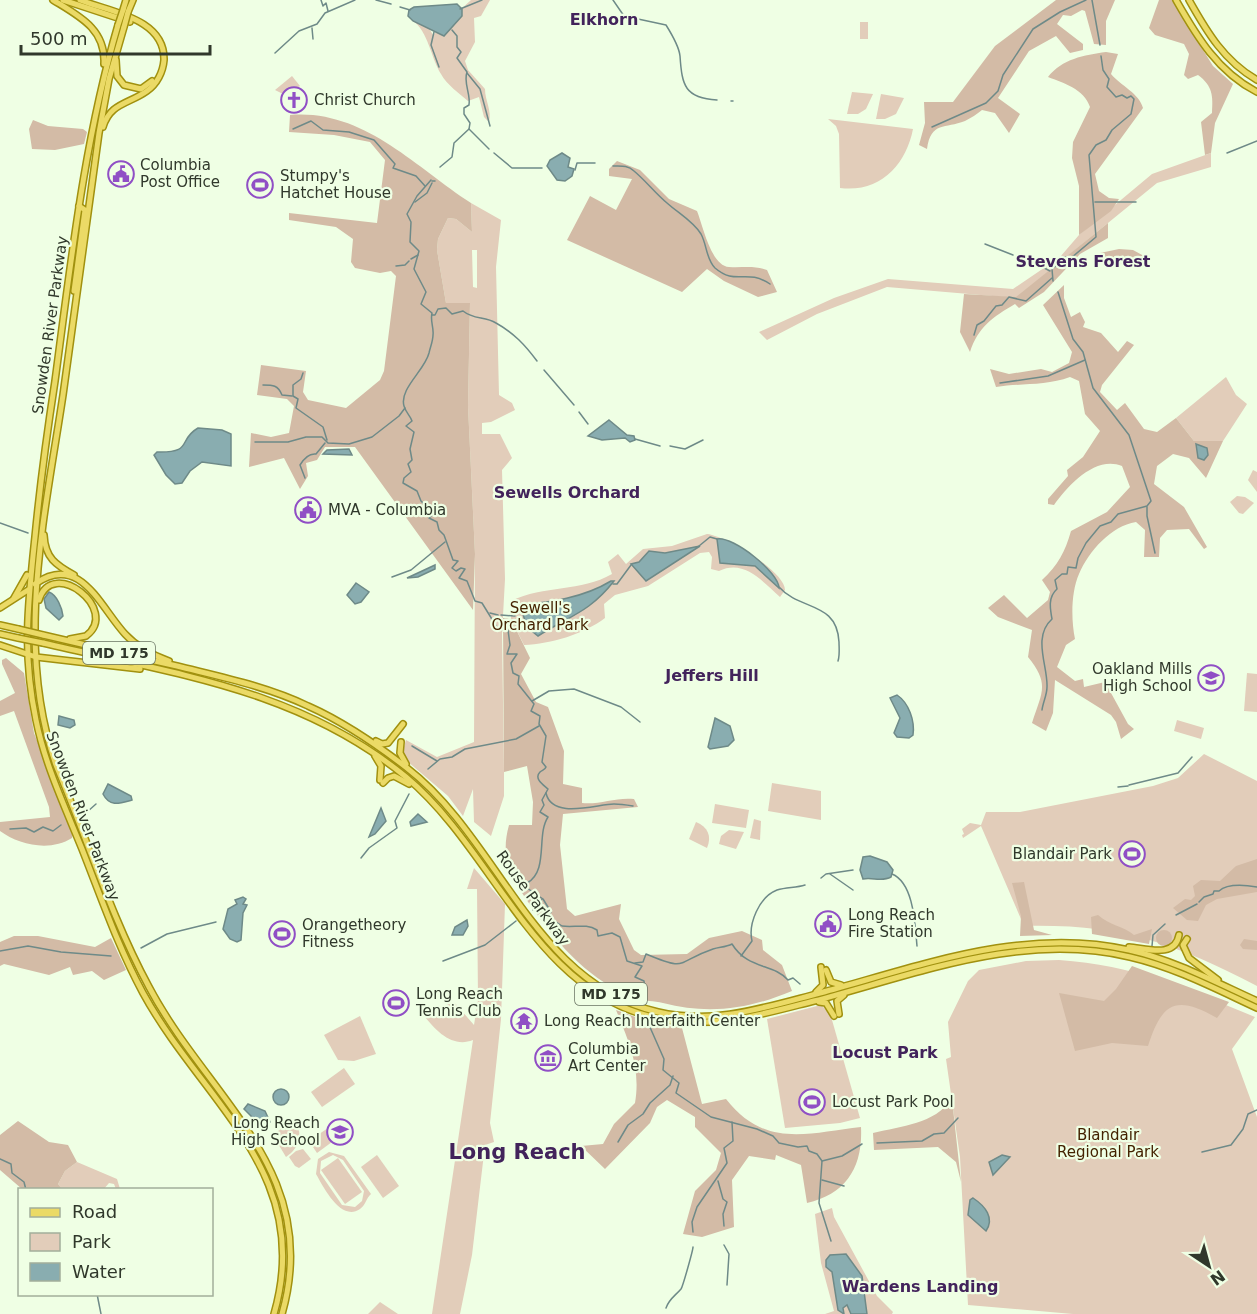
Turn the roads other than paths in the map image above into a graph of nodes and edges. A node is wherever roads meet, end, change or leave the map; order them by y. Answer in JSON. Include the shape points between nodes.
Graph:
{"nodes":[{"id":1,"x":53,"y":0,"type":"edge"},
{"id":2,"x":63,"y":0,"type":"edge"},
{"id":3,"x":80,"y":0,"type":"edge"},
{"id":4,"x":126,"y":0,"type":"edge"},
{"id":5,"x":133,"y":0,"type":"edge"},
{"id":6,"x":1176,"y":0,"type":"edge"},
{"id":7,"x":1189,"y":0,"type":"edge"},
{"id":8,"x":126,"y":11,"type":"junction"},
{"id":9,"x":121,"y":26,"type":"junction"},
{"id":10,"x":119,"y":40,"type":"junction"},
{"id":11,"x":1257,"y":80,"type":"edge"},
{"id":12,"x":1257,"y":92,"type":"edge"},
{"id":13,"x":98,"y":100,"type":"junction"},
{"id":14,"x":96,"y":152,"type":"junction"},
{"id":15,"x":79,"y":206,"type":"junction"},
{"id":16,"x":74,"y":317,"type":"junction"},
{"id":17,"x":37,"y":508,"type":"junction"},
{"id":18,"x":45,"y":511,"type":"junction"},
{"id":19,"x":37,"y":583,"type":"junction"},
{"id":20,"x":28,"y":590,"type":"junction"},
{"id":21,"x":27,"y":598,"type":"junction"},
{"id":22,"x":16,"y":599,"type":"junction"},
{"id":23,"x":103,"y":606,"type":"junction"},
{"id":24,"x":2,"y":607,"type":"edge"},
{"id":25,"x":36,"y":619,"type":"junction"},
{"id":26,"x":0,"y":625,"type":"edge"},
{"id":27,"x":0,"y":634,"type":"edge"},
{"id":28,"x":43,"y":635,"type":"junction"},
{"id":29,"x":0,"y":645,"type":"edge"},
{"id":30,"x":26,"y":655,"type":"junction"},
{"id":31,"x":36,"y":657,"type":"junction"},
{"id":32,"x":52,"y":658,"type":"junction"},
{"id":33,"x":27,"y":664,"type":"junction"},
{"id":34,"x":196,"y":671,"type":"junction"},
{"id":35,"x":37,"y":677,"type":"junction"},
{"id":36,"x":189,"y":677,"type":"junction"},
{"id":37,"x":40,"y":699,"type":"junction"},
{"id":38,"x":308,"y":706,"type":"junction"},
{"id":39,"x":403,"y":724,"type":"dead end"},
{"id":40,"x":401,"y":742,"type":"dead end"},
{"id":41,"x":370,"y":750,"type":"junction"},
{"id":42,"x":410,"y":770,"type":"junction"},
{"id":43,"x":452,"y":822,"type":"junction"},
{"id":44,"x":1179,"y":935,"type":"dead end"},
{"id":45,"x":1187,"y":939,"type":"dead end"},
{"id":46,"x":1117,"y":947,"type":"junction"},
{"id":47,"x":883,"y":976,"type":"junction"},
{"id":48,"x":874,"y":985,"type":"junction"},
{"id":49,"x":1234,"y":990,"type":"junction"},
{"id":50,"x":1257,"y":1001,"type":"edge"},
{"id":51,"x":777,"y":1004,"type":"junction"},
{"id":52,"x":790,"y":1007,"type":"junction"},
{"id":53,"x":1257,"y":1008,"type":"edge"},
{"id":54,"x":274,"y":1314,"type":"edge"},
{"id":55,"x":282,"y":1314,"type":"edge"}],
"edges":[{"from":1,"to":13,"type":"main road","via":[[86,21],[100,39],[104,61]]},
{"from":2,"to":10,"type":"main road","via":[[135,24],[152,35],[160,62],[147,86],[133,89],[120,80],[116,66]]},
{"from":3,"to":14,"type":"main road","via":[[144,24],[156,36],[163,53],[162,71],[153,86],[108,114]]},
{"from":4,"to":8,"type":"main road","name":"Snowden River Parkway"},
{"from":5,"to":8,"type":"main road","name":"Snowden River Parkway"},
{"from":6,"to":12,"type":"main road","via":[[1211,56]]},
{"from":7,"to":11,"type":"main road","via":[[1220,49]]},
{"from":8,"to":9,"type":"main road","name":"Snowden River Parkway","bridge":true},
{"from":9,"to":10,"type":"main road","name":"Snowden River Parkway"},
{"from":9,"to":13,"type":"main road","name":"Snowden River Parkway"},
{"from":10,"to":14,"type":"main road","name":"Snowden River Parkway"},
{"from":13,"to":15,"type":"main road","name":"Snowden River Parkway"},
{"from":14,"to":16,"type":"main road","name":"Snowden River Parkway"},
{"from":15,"to":16,"type":"main road","via":[[85,210]]},
{"from":15,"to":17,"type":"main road","name":"Snowden River Parkway"},
{"from":16,"to":18,"type":"main road","name":"Snowden River Parkway"},
{"from":17,"to":20,"type":"main road","name":"Snowden River Parkway"},
{"from":17,"to":24,"type":"main road","via":[[27,577],[20,591]]},
{"from":18,"to":19,"type":"main road","name":"Snowden River Parkway"},
{"from":18,"to":23,"type":"main road","via":[[48,555],[87,583]]},
{"from":19,"to":20,"type":"main road"},
{"from":19,"to":23,"type":"main road","via":[[55,574],[71,576],[85,585]]},
{"from":19,"to":25,"type":"main road","name":"Snowden River Parkway"},
{"from":20,"to":21,"type":"main road","name":"Snowden River Parkway"},
{"from":20,"to":22,"type":"main road"},
{"from":21,"to":22,"type":"main road"},
{"from":21,"to":25,"type":"main road"},
{"from":21,"to":30,"type":"main road","name":"Snowden River Parkway"},
{"from":22,"to":24,"type":"main road"},
{"from":23,"to":34,"type":"main road","via":[[141,648]]},
{"from":25,"to":28,"type":"main road","via":[[42,593],[58,582],[79,591],[96,612],[94,628],[81,639]]},
{"from":25,"to":31,"type":"main road","name":"Snowden River Parkway"},
{"from":26,"to":28,"type":"main road","name":"Rouse Parkway","number":"MD 175","bridge":true},
{"from":27,"to":36,"type":"main road","name":"Rouse Parkway","number":"MD 175","bridge":true},
{"from":28,"to":34,"type":"main road","name":"Rouse Parkway","number":"MD 175"},
{"from":29,"to":30,"type":"main road"},
{"from":30,"to":31,"type":"main road"},
{"from":30,"to":33,"type":"main road","name":"Snowden River Parkway"},
{"from":31,"to":32,"type":"main road"},
{"from":31,"to":35,"type":"main road","name":"Snowden River Parkway"},
{"from":32,"to":35,"type":"main road","via":[[42,664]]},
{"from":32,"to":36,"type":"main road"},
{"from":33,"to":37,"type":"main road","via":[[34,694]]},
{"from":33,"to":54,"type":"main road","name":"Snowden River Parkway","via":[[43,749],[126,960],[160,1021],[253,1151],[272,1190],[284,1254]]},
{"from":34,"to":38,"type":"main road","name":"Rouse Parkway","number":"MD 175","via":[[260,687]]},
{"from":35,"to":37,"type":"main road","name":"Snowden River Parkway"},
{"from":36,"to":41,"type":"main road","name":"Rouse Parkway","number":"MD 175","via":[[289,706]]},
{"from":37,"to":55,"type":"main road","name":"Snowden River Parkway","via":[[56,765],[140,971],[166,1017],[252,1137],[274,1175],[285,1209],[291,1254]]},
{"from":38,"to":39,"type":"main road","via":[[382,744],[390,742]]},
{"from":38,"to":42,"type":"main road","name":"Rouse Parkway","number":"MD 175","via":[[363,735]]},
{"from":40,"to":42,"type":"main road","via":[[400,755]]},
{"from":41,"to":43,"type":"main road","name":"Rouse Parkway","number":"MD 175","via":[[418,788]]},
{"from":41,"to":43,"type":"main road","via":[[381,766],[382,782],[392,776],[401,778]]},
{"from":42,"to":51,"type":"main road","name":"Rouse Parkway","number":"MD 175","via":[[470,833],[550,946],[594,984],[635,1005],[677,1015],[725,1016]]},
{"from":43,"to":52,"type":"main road","name":"Rouse Parkway","number":"MD 175","via":[[552,957],[574,978],[609,1001],[654,1018],[694,1023],[740,1020]]},
{"from":44,"to":46,"type":"main road","via":[[1175,945],[1164,950]]},
{"from":45,"to":49,"type":"main road","via":[[1183,945],[1186,954],[1198,967]]},
{"from":46,"to":47,"type":"main road","name":"Rouse Parkway","number":"MD 175","via":[[1072,942],[1015,944]]},
{"from":46,"to":49,"type":"main road","name":"Rouse Parkway","number":"MD 175","via":[[1169,962]]},
{"from":47,"to":51,"type":"main road","name":"Rouse Parkway","number":"MD 175"},
{"from":47,"to":51,"type":"main road","via":[[839,985],[831,982],[823,969],[819,990]]},
{"from":48,"to":52,"type":"main road","name":"Rouse Parkway","number":"MD 175"},
{"from":48,"to":52,"type":"main road","via":[[841,996],[836,1015],[823,1002]]},
{"from":48,"to":53,"type":"main road","name":"Rouse Parkway","number":"MD 175","via":[[994,954],[1071,948],[1160,965]]},
{"from":49,"to":50,"type":"main road","name":"Rouse Parkway","number":"MD 175"}]}
